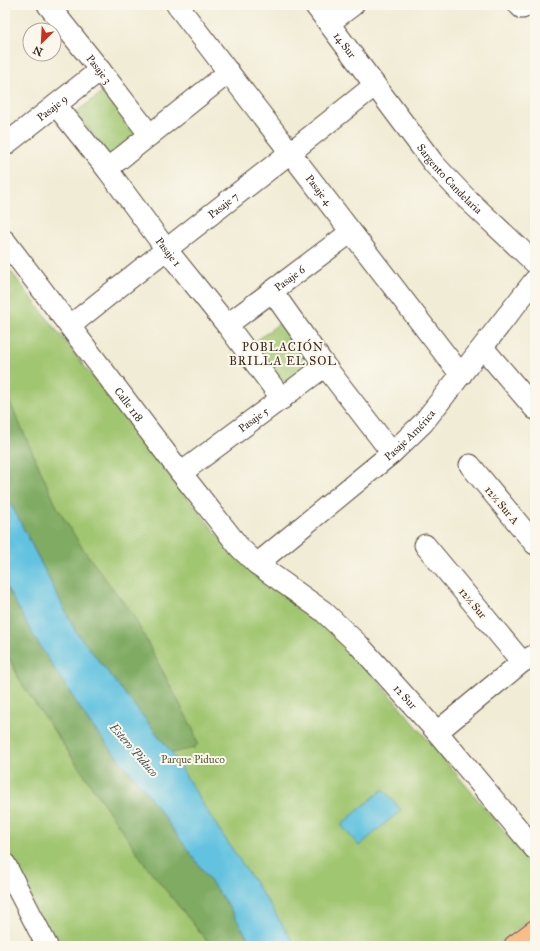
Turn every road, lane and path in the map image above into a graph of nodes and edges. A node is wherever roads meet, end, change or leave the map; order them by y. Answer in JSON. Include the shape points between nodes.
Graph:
{"nodes":[{"id":1,"x":48,"y":5,"type":"edge"},
{"id":2,"x":177,"y":5,"type":"edge"},
{"id":3,"x":315,"y":5,"type":"edge"},
{"id":4,"x":353,"y":5,"type":"edge"},
{"id":5,"x":329,"y":23,"type":"junction"},
{"id":6,"x":100,"y":70,"type":"junction"},
{"id":7,"x":229,"y":72,"type":"junction"},
{"id":8,"x":375,"y":85,"type":"junction"},
{"id":9,"x":56,"y":106,"type":"junction"},
{"id":10,"x":150,"y":135,"type":"junction"},
{"id":11,"x":5,"y":145,"type":"edge"},
{"id":12,"x":291,"y":153,"type":"junction"},
{"id":13,"x":107,"y":169,"type":"junction"},
{"id":14,"x":351,"y":232,"type":"junction"},
{"id":15,"x":5,"y":241,"type":"edge"},
{"id":16,"x":166,"y":249,"type":"junction"},
{"id":17,"x":535,"y":263,"type":"edge"},
{"id":18,"x":535,"y":280,"type":"edge"},
{"id":19,"x":272,"y":291,"type":"junction"},
{"id":20,"x":227,"y":324,"type":"junction"},
{"id":21,"x":70,"y":326,"type":"junction"},
{"id":22,"x":482,"y":348,"type":"junction"},
{"id":23,"x":325,"y":366,"type":"junction"},
{"id":24,"x":461,"y":375,"type":"junction"},
{"id":25,"x":282,"y":399,"type":"junction"},
{"id":26,"x":535,"y":409,"type":"edge"},
{"id":27,"x":392,"y":453,"type":"junction"},
{"id":28,"x":470,"y":466,"type":"dead end"},
{"id":29,"x":181,"y":474,"type":"junction"},
{"id":30,"x":535,"y":544,"type":"edge"},
{"id":31,"x":425,"y":545,"type":"dead end"},
{"id":32,"x":257,"y":564,"type":"junction"},
{"id":33,"x":528,"y":658,"type":"edge"},
{"id":34,"x":437,"y":732,"type":"junction"},
{"id":35,"x":535,"y":849,"type":"edge"},
{"id":36,"x":5,"y":864,"type":"edge"},
{"id":37,"x":535,"y":931,"type":"edge"},
{"id":38,"x":47,"y":946,"type":"edge"},
{"id":39,"x":515,"y":946,"type":"edge"}],
"edges":[{"from":1,"to":6,"type":"street","name":"Pasaje 3"},
{"from":2,"to":7,"type":"street","name":"Pasaje 4"},
{"from":3,"to":5,"type":"street","name":"14 Sur"},
{"from":4,"to":5,"type":"street"},
{"from":5,"to":8,"type":"street","name":"14 Sur"},
{"from":6,"to":9,"type":"street","name":"Pasaje 9"},
{"from":6,"to":10,"type":"street","name":"Pasaje 3"},
{"from":7,"to":10,"type":"street"},
{"from":7,"to":12,"type":"street","name":"Pasaje 4"},
{"from":8,"to":12,"type":"street","name":"Pasaje 7"},
{"from":8,"to":17,"type":"street","name":"Sargento Candelaria","via":[[434,164]]},
{"from":9,"to":11,"type":"street","name":"Pasaje 9"},
{"from":9,"to":13,"type":"street","name":"Pasaje 1"},
{"from":10,"to":13,"type":"street"},
{"from":12,"to":14,"type":"street","name":"Pasaje 4"},
{"from":12,"to":16,"type":"street","name":"Pasaje 7"},
{"from":13,"to":16,"type":"street","name":"Pasaje 1"},
{"from":14,"to":19,"type":"street","name":"Pasaje 6"},
{"from":14,"to":24,"type":"street","name":"Pasaje 4"},
{"from":15,"to":21,"type":"street","name":"Calle 118"},
{"from":16,"to":20,"type":"street","name":"Pasaje 1"},
{"from":16,"to":21,"type":"street","name":"Pasaje 7"},
{"from":18,"to":22,"type":"street","name":"Pasaje América"},
{"from":19,"to":20,"type":"street","name":"Pasaje 6"},
{"from":19,"to":23,"type":"street"},
{"from":20,"to":25,"type":"street","name":"Pasaje 1"},
{"from":21,"to":29,"type":"street","name":"Calle 118"},
{"from":22,"to":24,"type":"street","name":"Pasaje América"},
{"from":22,"to":26,"type":"street"},
{"from":23,"to":25,"type":"street","name":"Pasaje 5"},
{"from":23,"to":27,"type":"street"},
{"from":24,"to":27,"type":"street","name":"Pasaje América","via":[[427,418]]},
{"from":25,"to":29,"type":"street","name":"Pasaje 5"},
{"from":27,"to":32,"type":"street","name":"Pasaje América"},
{"from":28,"to":30,"type":"street","name":"12½ Sur A"},
{"from":29,"to":32,"type":"street","name":"Calle 118","via":[[240,548]]},
{"from":31,"to":33,"type":"street","name":"12½ Sur"},
{"from":32,"to":34,"type":"street","name":"12 Sur","via":[[323,611],[358,644]]},
{"from":33,"to":34,"type":"street"},
{"from":34,"to":35,"type":"street","name":"12 Sur"},
{"from":36,"to":38,"type":"street"},
{"from":37,"to":39,"type":"main road"}]}
